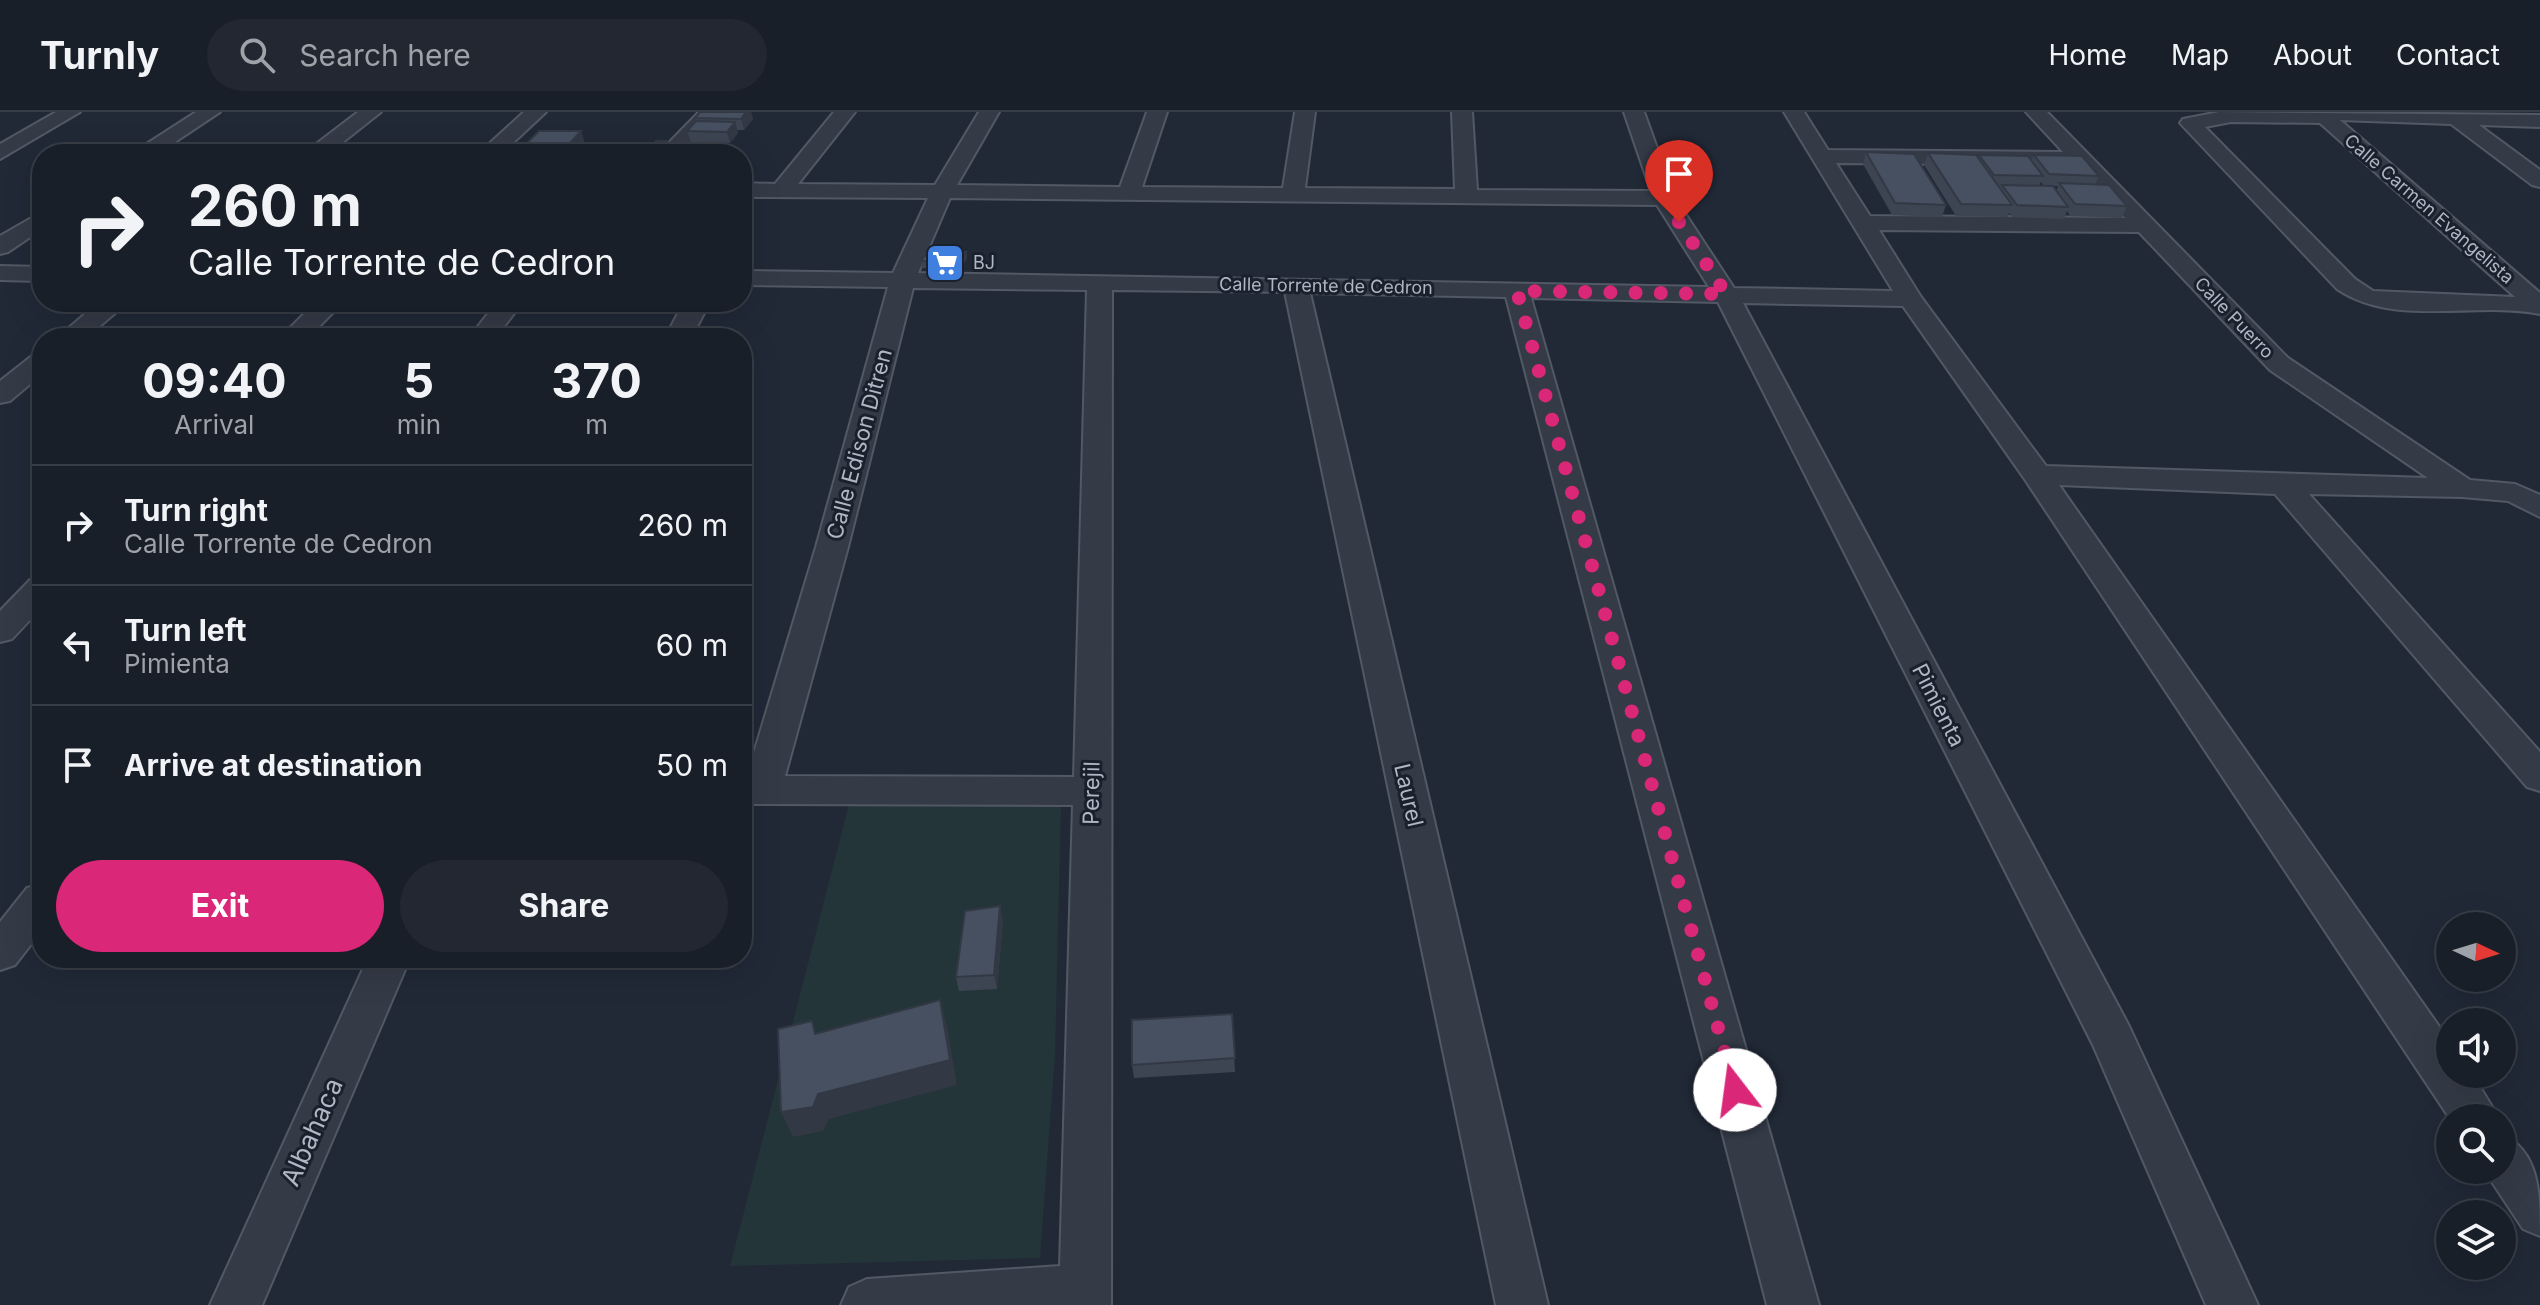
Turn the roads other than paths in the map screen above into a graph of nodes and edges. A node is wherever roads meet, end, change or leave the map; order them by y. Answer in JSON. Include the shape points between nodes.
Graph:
{"nodes":[{"id":1,"x":70,"y":112,"type":"edge"},
{"id":2,"x":210,"y":112,"type":"edge"},
{"id":3,"x":371,"y":112,"type":"edge"},
{"id":4,"x":536,"y":112,"type":"edge"},
{"id":5,"x":710,"y":112,"type":"edge"},
{"id":6,"x":845,"y":112,"type":"edge"},
{"id":7,"x":989,"y":112,"type":"edge"},
{"id":8,"x":1157,"y":112,"type":"edge"},
{"id":9,"x":1305,"y":112,"type":"edge"},
{"id":10,"x":1462,"y":112,"type":"edge"},
{"id":11,"x":1634,"y":112,"type":"edge"},
{"id":12,"x":1794,"y":112,"type":"edge"},
{"id":13,"x":2036,"y":112,"type":"edge"},
{"id":14,"x":2320,"y":114,"type":"edge"},
{"id":15,"x":2454,"y":116,"type":"edge"},
{"id":16,"x":2540,"y":121,"type":"edge"},
{"id":17,"x":158,"y":144,"type":"edge"},
{"id":18,"x":328,"y":144,"type":"edge"},
{"id":19,"x":500,"y":144,"type":"edge"},
{"id":20,"x":679,"y":144,"type":"edge"},
{"id":21,"x":0,"y":153,"type":"edge"},
{"id":22,"x":1821,"y":156,"type":"junction"},
{"id":23,"x":2079,"y":159,"type":"junction"},
{"id":24,"x":2540,"y":180,"type":"edge"},
{"id":25,"x":752,"y":190,"type":"edge"},
{"id":26,"x":781,"y":191,"type":"junction"},
{"id":27,"x":942,"y":192,"type":"junction"},
{"id":28,"x":1128,"y":194,"type":"junction"},
{"id":29,"x":1293,"y":195,"type":"junction"},
{"id":30,"x":1466,"y":197,"type":"junction"},
{"id":31,"x":1664,"y":198,"type":"junction"},
{"id":32,"x":1863,"y":223,"type":"junction"},
{"id":33,"x":2145,"y":225,"type":"junction"},
{"id":34,"x":32,"y":226,"type":"edge"},
{"id":35,"x":0,"y":247,"type":"edge"},
{"id":36,"x":0,"y":273,"type":"edge"},
{"id":37,"x":32,"y":274,"type":"edge"},
{"id":38,"x":752,"y":278,"type":"edge"},
{"id":39,"x":903,"y":278,"type":"junction"},
{"id":40,"x":1100,"y":282,"type":"junction"},
{"id":41,"x":1296,"y":285,"type":"junction"},
{"id":42,"x":1517,"y":291,"type":"junction"},
{"id":43,"x":1726,"y":294,"type":"junction"},
{"id":44,"x":1910,"y":299,"type":"junction"},
{"id":45,"x":2539,"y":305,"type":"edge"},
{"id":46,"x":102,"y":312,"type":"edge"},
{"id":47,"x":320,"y":312,"type":"edge"},
{"id":48,"x":502,"y":312,"type":"edge"},
{"id":49,"x":82,"y":328,"type":"edge"},
{"id":50,"x":303,"y":328,"type":"edge"},
{"id":51,"x":490,"y":328,"type":"edge"},
{"id":52,"x":32,"y":369,"type":"edge"},
{"id":53,"x":0,"y":395,"type":"edge"},
{"id":54,"x":2037,"y":475,"type":"junction"},
{"id":55,"x":2284,"y":485,"type":"junction"},
{"id":56,"x":2462,"y":488,"type":"junction"},
{"id":57,"x":2528,"y":500,"type":"edge"},
{"id":58,"x":32,"y":597,"type":"edge"},
{"id":59,"x":0,"y":631,"type":"edge"},
{"id":60,"x":2540,"y":777,"type":"edge"},
{"id":61,"x":752,"y":790,"type":"edge"},
{"id":62,"x":1091,"y":791,"type":"junction"},
{"id":63,"x":32,"y":913,"type":"edge"},
{"id":64,"x":0,"y":953,"type":"edge"},
{"id":65,"x":385,"y":968,"type":"edge"},
{"id":66,"x":2466,"y":1104,"type":"edge"},
{"id":67,"x":2516,"y":1177,"type":"edge"},
{"id":68,"x":2540,"y":1212,"type":"edge"},
{"id":69,"x":1085,"y":1298,"type":"edge"},
{"id":70,"x":236,"y":1305,"type":"edge"},
{"id":71,"x":867,"y":1305,"type":"edge"},
{"id":72,"x":1522,"y":1305,"type":"edge"},
{"id":73,"x":1793,"y":1305,"type":"edge"},
{"id":74,"x":2232,"y":1305,"type":"edge"}],
"edges":[{"from":1,"to":21,"type":"street"},
{"from":2,"to":17,"type":"street"},
{"from":3,"to":18,"type":"street"},
{"from":4,"to":19,"type":"street"},
{"from":5,"to":20,"type":"street"},
{"from":6,"to":26,"type":"street"},
{"from":7,"to":27,"type":"street","name":"Calle Edison Ditren"},
{"from":8,"to":28,"type":"street"},
{"from":9,"to":29,"type":"street"},
{"from":10,"to":30,"type":"street"},
{"from":11,"to":31,"type":"street","name":"Pimienta"},
{"from":12,"to":22,"type":"street"},
{"from":13,"to":23,"type":"street","name":"Calle Puerro"},
{"from":14,"to":15,"type":"street"},
{"from":14,"to":45,"type":"street","name":"Calle Carmen Evangelista"},
{"from":14,"to":45,"type":"street","via":[[2190,123],[2346,284],[2364,296],[2381,301]]},
{"from":15,"to":16,"type":"street"},
{"from":15,"to":24,"type":"street"},
{"from":22,"to":23,"type":"street"},
{"from":22,"to":32,"type":"street"},
{"from":23,"to":33,"type":"street","name":"Calle Puerro"},
{"from":25,"to":26,"type":"street"},
{"from":26,"to":27,"type":"street"},
{"from":27,"to":28,"type":"street"},
{"from":27,"to":39,"type":"street","name":"Calle Edison Ditren"},
{"from":28,"to":29,"type":"street"},
{"from":29,"to":30,"type":"street"},
{"from":30,"to":31,"type":"street"},
{"from":31,"to":43,"type":"street","name":"Pimienta"},
{"from":32,"to":33,"type":"street"},
{"from":32,"to":44,"type":"street"},
{"from":33,"to":56,"type":"street","name":"Calle Puerro","via":[[2279,364]]},
{"from":34,"to":35,"type":"street"},
{"from":36,"to":37,"type":"street"},
{"from":38,"to":39,"type":"street","name":"Calle Torrente de Cedron"},
{"from":39,"to":40,"type":"street","name":"Calle Torrente de Cedron"},
{"from":39,"to":61,"type":"street","name":"Calle Edison Ditren","via":[[832,547]]},
{"from":40,"to":41,"type":"street","name":"Calle Torrente de Cedron"},
{"from":40,"to":62,"type":"street","name":"Perejil"},
{"from":41,"to":42,"type":"street","name":"Calle Torrente de Cedron"},
{"from":41,"to":72,"type":"street","name":"Laurel"},
{"from":42,"to":43,"type":"street","name":"Calle Torrente de Cedron"},
{"from":42,"to":73,"type":"street"},
{"from":43,"to":44,"type":"street","name":"Calle Torrente de Cedron"},
{"from":43,"to":74,"type":"street","name":"Pimienta","via":[[2113,1040]]},
{"from":44,"to":54,"type":"street"},
{"from":46,"to":49,"type":"street"},
{"from":47,"to":50,"type":"street"},
{"from":48,"to":51,"type":"street"},
{"from":52,"to":53,"type":"street"},
{"from":54,"to":55,"type":"street"},
{"from":54,"to":66,"type":"street"},
{"from":55,"to":56,"type":"street"},
{"from":55,"to":60,"type":"street"},
{"from":56,"to":57,"type":"street"},
{"from":58,"to":59,"type":"street"},
{"from":61,"to":62,"type":"street"},
{"from":62,"to":69,"type":"street","name":"Perejil"},
{"from":63,"to":64,"type":"street"},
{"from":65,"to":70,"type":"street","name":"Albahaca"},
{"from":67,"to":68,"type":"street"},
{"from":69,"to":71,"type":"street"}]}
